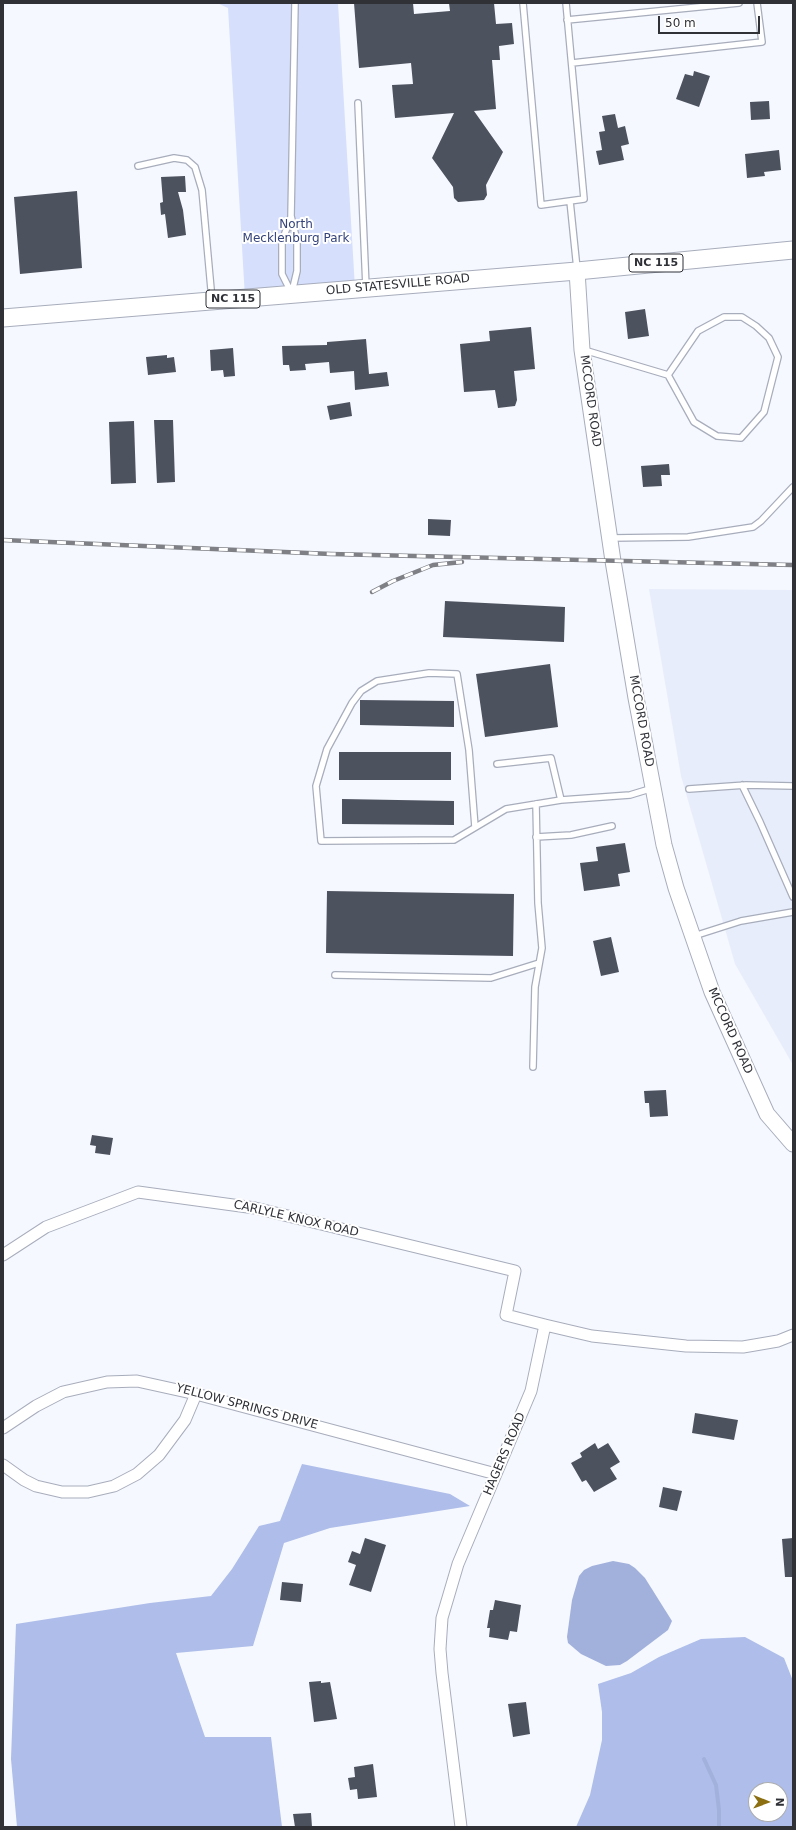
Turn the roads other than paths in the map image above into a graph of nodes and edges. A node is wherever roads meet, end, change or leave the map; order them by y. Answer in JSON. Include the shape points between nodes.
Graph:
{"nodes":[{"id":1,"x":295,"y":3,"type":"edge"},
{"id":2,"x":523,"y":3,"type":"edge"},
{"id":3,"x":566,"y":3,"type":"edge"},
{"id":4,"x":739,"y":3,"type":"edge"},
{"id":5,"x":757,"y":3,"type":"edge"},
{"id":6,"x":568,"y":20,"type":"junction"},
{"id":7,"x":572,"y":63,"type":"junction"},
{"id":8,"x":358,"y":103,"type":"dead end"},
{"id":9,"x":138,"y":166,"type":"dead end"},
{"id":10,"x":570,"y":201,"type":"junction"},
{"id":11,"x":291,"y":216,"type":"junction"},
{"id":12,"x":793,"y":250,"type":"edge"},
{"id":13,"x":577,"y":271,"type":"junction"},
{"id":14,"x":366,"y":287,"type":"junction"},
{"id":15,"x":292,"y":294,"type":"junction"},
{"id":16,"x":212,"y":300,"type":"junction"},
{"id":17,"x":3,"y":318,"type":"edge"},
{"id":18,"x":582,"y":350,"type":"junction"},
{"id":19,"x":668,"y":375,"type":"junction"},
{"id":20,"x":793,"y":487,"type":"edge"},
{"id":21,"x":610,"y":538,"type":"junction"},
{"id":22,"x":497,"y":764,"type":"dead end"},
{"id":23,"x":742,"y":786,"type":"junction"},
{"id":24,"x":793,"y":786,"type":"edge"},
{"id":25,"x":653,"y":788,"type":"junction"},
{"id":26,"x":689,"y":789,"type":"dead end"},
{"id":27,"x":561,"y":800,"type":"junction"},
{"id":28,"x":536,"y":804,"type":"junction"},
{"id":29,"x":612,"y":826,"type":"dead end"},
{"id":30,"x":475,"y":827,"type":"junction"},
{"id":31,"x":536,"y":837,"type":"junction"},
{"id":32,"x":793,"y":897,"type":"edge"},
{"id":33,"x":793,"y":912,"type":"edge"},
{"id":34,"x":693,"y":936,"type":"junction"},
{"id":35,"x":539,"y":963,"type":"junction"},
{"id":36,"x":335,"y":975,"type":"dead end"},
{"id":37,"x":533,"y":1066,"type":"dead end"},
{"id":38,"x":793,"y":1144,"type":"edge"},
{"id":39,"x":3,"y":1255,"type":"edge"},
{"id":40,"x":545,"y":1325,"type":"junction"},
{"id":41,"x":793,"y":1335,"type":"edge"},
{"id":42,"x":196,"y":1394,"type":"junction"},
{"id":43,"x":3,"y":1428,"type":"edge"},
{"id":44,"x":3,"y":1465,"type":"edge"},
{"id":45,"x":496,"y":1474,"type":"junction"},
{"id":46,"x":461,"y":1827,"type":"edge"}],
"edges":[{"from":1,"to":11,"type":"lane"},
{"from":2,"to":10,"type":"lane","via":[[541,205]]},
{"from":3,"to":6,"type":"lane"},
{"from":4,"to":6,"type":"lane"},
{"from":5,"to":7,"type":"lane","via":[[762,42]]},
{"from":6,"to":7,"type":"lane"},
{"from":7,"to":10,"type":"lane","via":[[584,199]]},
{"from":8,"to":14,"type":"lane"},
{"from":9,"to":16,"type":"lane","via":[[174,158],[187,160],[195,167],[202,190]]},
{"from":10,"to":13,"type":"lane"},
{"from":11,"to":15,"type":"lane","via":[[297,241],[297,270]]},
{"from":11,"to":15,"type":"lane","via":[[282,241],[282,274]]},
{"from":12,"to":13,"type":"main road","name":"OLD STATESVILLE ROAD","number":"NC 115"},
{"from":13,"to":14,"type":"main road","name":"OLD STATESVILLE ROAD","number":"NC 115"},
{"from":13,"to":18,"type":"street","name":"MCCORD ROAD"},
{"from":14,"to":15,"type":"main road","name":"OLD STATESVILLE ROAD","number":"NC 115"},
{"from":15,"to":16,"type":"main road","name":"OLD STATESVILLE ROAD","number":"NC 115"},
{"from":16,"to":17,"type":"main road","name":"OLD STATESVILLE ROAD","number":"NC 115"},
{"from":18,"to":19,"type":"lane"},
{"from":18,"to":21,"type":"street","name":"MCCORD ROAD"},
{"from":19,"to":19,"type":"lane","via":[[694,422],[717,436],[741,438],[764,412],[778,356],[770,338],[756,326],[742,317],[724,317],[698,330]]},
{"from":20,"to":21,"type":"lane","via":[[753,527],[688,537]]},
{"from":21,"to":25,"type":"street","name":"MCCORD ROAD"},
{"from":22,"to":27,"type":"lane","via":[[551,758]]},
{"from":23,"to":24,"type":"lane"},
{"from":23,"to":26,"type":"lane"},
{"from":23,"to":32,"type":"lane"},
{"from":25,"to":27,"type":"lane","via":[[630,795]]},
{"from":25,"to":34,"type":"street","name":"MCCORD ROAD","via":[[664,845]]},
{"from":27,"to":28,"type":"lane"},
{"from":28,"to":30,"type":"lane","via":[[506,810]]},
{"from":28,"to":31,"type":"lane"},
{"from":29,"to":31,"type":"lane","via":[[571,834]]},
{"from":30,"to":30,"type":"lane","via":[[469,750],[457,674],[429,673],[377,681],[361,691],[327,749],[316,786],[321,841],[454,840]]},
{"from":31,"to":35,"type":"lane","via":[[542,948]]},
{"from":33,"to":34,"type":"lane","via":[[741,921]]},
{"from":34,"to":38,"type":"street","name":"MCCORD ROAD","via":[[712,992],[767,1114]]},
{"from":35,"to":36,"type":"lane","via":[[491,978]]},
{"from":35,"to":37,"type":"lane","via":[[535,988]]},
{"from":39,"to":40,"type":"street","name":"CARLYLE KNOX ROAD","via":[[46,1227],[138,1192],[146,1193],[255,1208],[515,1271],[506,1315]]},
{"from":40,"to":41,"type":"street","via":[[592,1336],[686,1346],[744,1347],[778,1341]]},
{"from":40,"to":45,"type":"street","name":"HAGERS ROAD","via":[[531,1391]]},
{"from":42,"to":43,"type":"street","name":"YELLOW SPRINGS DRIVE","via":[[137,1381],[92,1384],[50,1398]]},
{"from":42,"to":44,"type":"street","via":[[185,1420],[160,1455],[137,1474],[114,1486],[82,1492],[49,1490],[24,1480]]},
{"from":42,"to":45,"type":"street","name":"YELLOW SPRINGS DRIVE"},
{"from":45,"to":46,"type":"street","name":"HAGERS ROAD","via":[[458,1564],[447,1597],[441,1632],[442,1673]]}]}
